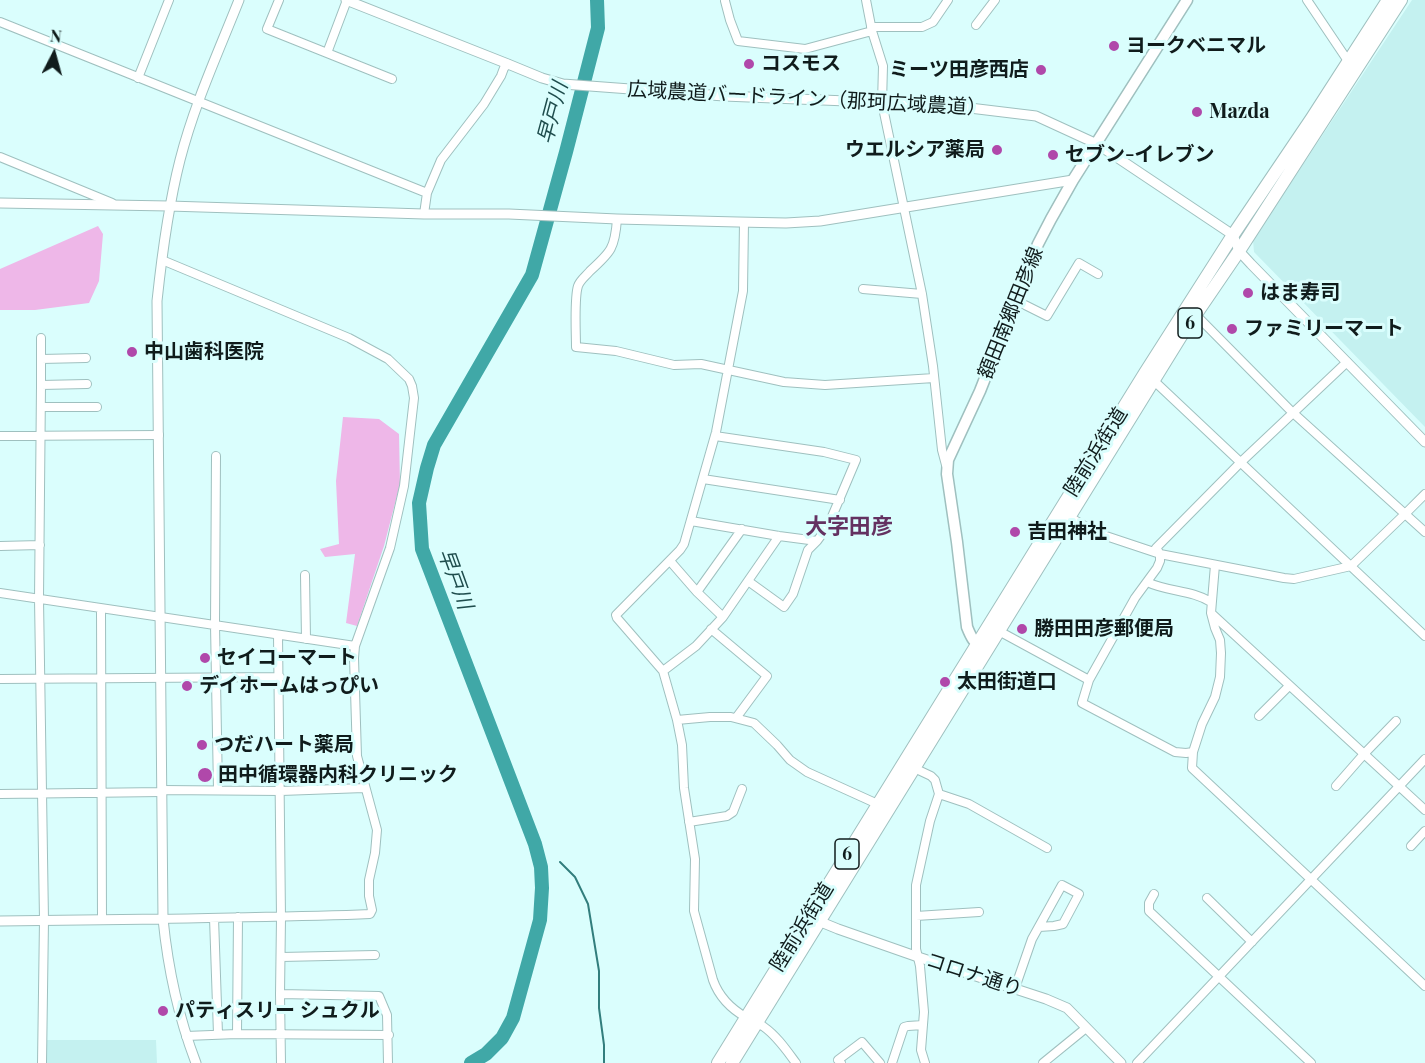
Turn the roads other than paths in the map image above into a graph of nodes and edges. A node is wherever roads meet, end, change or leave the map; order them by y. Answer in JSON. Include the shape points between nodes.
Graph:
{"nodes":[{"id":1,"x":169,"y":0,"type":"edge"},
{"id":2,"x":239,"y":0,"type":"edge"},
{"id":3,"x":279,"y":0,"type":"edge"},
{"id":4,"x":346,"y":0,"type":"edge"},
{"id":5,"x":866,"y":0,"type":"edge"},
{"id":6,"x":948,"y":0,"type":"edge"},
{"id":7,"x":995,"y":0,"type":"edge"},
{"id":8,"x":1187,"y":0,"type":"edge"},
{"id":9,"x":1306,"y":0,"type":"edge"},
{"id":10,"x":1388,"y":0,"type":"edge"},
{"id":11,"x":1401,"y":0,"type":"edge"},
{"id":12,"x":725,"y":1,"type":"edge"},
{"id":13,"x":0,"y":22,"type":"edge"},
{"id":14,"x":975,"y":25,"type":"dead end"},
{"id":15,"x":872,"y":29,"type":"junction"},
{"id":16,"x":327,"y":53,"type":"junction"},
{"id":17,"x":1348,"y":61,"type":"junction"},
{"id":18,"x":508,"y":64,"type":"junction"},
{"id":19,"x":138,"y":78,"type":"junction"},
{"id":20,"x":392,"y":79,"type":"dead end"},
{"id":21,"x":198,"y":102,"type":"junction"},
{"id":22,"x":882,"y":103,"type":"junction"},
{"id":23,"x":1097,"y":144,"type":"junction"},
{"id":24,"x":0,"y":157,"type":"edge"},
{"id":25,"x":1073,"y":180,"type":"junction"},
{"id":26,"x":427,"y":193,"type":"junction"},
{"id":27,"x":0,"y":203,"type":"edge"},
{"id":28,"x":120,"y":205,"type":"junction"},
{"id":29,"x":169,"y":206,"type":"junction"},
{"id":30,"x":904,"y":207,"type":"junction"},
{"id":31,"x":424,"y":214,"type":"junction"},
{"id":32,"x":617,"y":219,"type":"junction"},
{"id":33,"x":744,"y":222,"type":"junction"},
{"id":34,"x":1233,"y":235,"type":"junction"},
{"id":35,"x":1239,"y":251,"type":"junction"},
{"id":36,"x":162,"y":260,"type":"junction"},
{"id":37,"x":1098,"y":274,"type":"dead end"},
{"id":38,"x":863,"y":289,"type":"dead end"},
{"id":39,"x":922,"y":294,"type":"junction"},
{"id":40,"x":1015,"y":300,"type":"junction"},
{"id":41,"x":1196,"y":315,"type":"junction"},
{"id":42,"x":41,"y":338,"type":"dead end"},
{"id":43,"x":86,"y":358,"type":"dead end"},
{"id":44,"x":41,"y":359,"type":"junction"},
{"id":45,"x":1347,"y":362,"type":"junction"},
{"id":46,"x":728,"y":369,"type":"junction"},
{"id":47,"x":1149,"y":377,"type":"junction"},
{"id":48,"x":934,"y":378,"type":"junction"},
{"id":49,"x":87,"y":384,"type":"dead end"},
{"id":50,"x":42,"y":385,"type":"junction"},
{"id":51,"x":41,"y":407,"type":"junction"},
{"id":52,"x":97,"y":407,"type":"dead end"},
{"id":53,"x":1293,"y":413,"type":"junction"},
{"id":54,"x":159,"y":435,"type":"junction"},
{"id":55,"x":0,"y":436,"type":"edge"},
{"id":56,"x":40,"y":436,"type":"junction"},
{"id":57,"x":715,"y":436,"type":"junction"},
{"id":58,"x":1425,"y":442,"type":"edge"},
{"id":59,"x":216,"y":456,"type":"dead end"},
{"id":60,"x":1241,"y":462,"type":"junction"},
{"id":61,"x":947,"y":466,"type":"junction"},
{"id":62,"x":703,"y":479,"type":"junction"},
{"id":63,"x":1425,"y":494,"type":"edge"},
{"id":64,"x":840,"y":500,"type":"junction"},
{"id":65,"x":1065,"y":514,"type":"junction"},
{"id":66,"x":1406,"y":514,"type":"junction"},
{"id":67,"x":691,"y":520,"type":"junction"},
{"id":68,"x":742,"y":529,"type":"junction"},
{"id":69,"x":1425,"y":532,"type":"edge"},
{"id":70,"x":779,"y":536,"type":"junction"},
{"id":71,"x":817,"y":541,"type":"junction"},
{"id":72,"x":40,"y":545,"type":"junction"},
{"id":73,"x":0,"y":546,"type":"edge"},
{"id":74,"x":1160,"y":554,"type":"junction"},
{"id":75,"x":669,"y":561,"type":"junction"},
{"id":76,"x":1215,"y":565,"type":"junction"},
{"id":77,"x":1351,"y":566,"type":"junction"},
{"id":78,"x":305,"y":575,"type":"dead end"},
{"id":79,"x":748,"y":581,"type":"junction"},
{"id":80,"x":1147,"y":582,"type":"junction"},
{"id":81,"x":697,"y":592,"type":"junction"},
{"id":82,"x":0,"y":593,"type":"edge"},
{"id":83,"x":39,"y":599,"type":"junction"},
{"id":84,"x":1211,"y":602,"type":"junction"},
{"id":85,"x":101,"y":609,"type":"junction"},
{"id":86,"x":1211,"y":613,"type":"junction"},
{"id":87,"x":160,"y":617,"type":"junction"},
{"id":88,"x":723,"y":617,"type":"junction"},
{"id":89,"x":215,"y":625,"type":"junction"},
{"id":90,"x":993,"y":628,"type":"junction"},
{"id":91,"x":711,"y":629,"type":"junction"},
{"id":92,"x":278,"y":635,"type":"junction"},
{"id":93,"x":1425,"y":636,"type":"edge"},
{"id":94,"x":306,"y":639,"type":"junction"},
{"id":95,"x":355,"y":646,"type":"junction"},
{"id":96,"x":981,"y":647,"type":"junction"},
{"id":97,"x":663,"y":671,"type":"junction"},
{"id":98,"x":216,"y":677,"type":"junction"},
{"id":99,"x":280,"y":677,"type":"junction"},
{"id":100,"x":102,"y":678,"type":"junction"},
{"id":101,"x":161,"y":678,"type":"junction"},
{"id":102,"x":40,"y":679,"type":"junction"},
{"id":103,"x":0,"y":680,"type":"edge"},
{"id":104,"x":1089,"y":680,"type":"junction"},
{"id":105,"x":1289,"y":686,"type":"junction"},
{"id":106,"x":1259,"y":716,"type":"dead end"},
{"id":107,"x":736,"y":718,"type":"junction"},
{"id":108,"x":677,"y":720,"type":"junction"},
{"id":109,"x":1396,"y":721,"type":"dead end"},
{"id":110,"x":1192,"y":752,"type":"junction"},
{"id":111,"x":1364,"y":754,"type":"junction"},
{"id":112,"x":1425,"y":759,"type":"edge"},
{"id":113,"x":914,"y":768,"type":"junction"},
{"id":114,"x":1336,"y":786,"type":"dead end"},
{"id":115,"x":1399,"y":786,"type":"junction"},
{"id":116,"x":364,"y":788,"type":"junction"},
{"id":117,"x":742,"y":789,"type":"dead end"},
{"id":118,"x":218,"y":790,"type":"junction"},
{"id":119,"x":281,"y":790,"type":"junction"},
{"id":120,"x":162,"y":791,"type":"junction"},
{"id":121,"x":41,"y":793,"type":"junction"},
{"id":122,"x":102,"y":793,"type":"junction"},
{"id":123,"x":0,"y":794,"type":"edge"},
{"id":124,"x":939,"y":794,"type":"junction"},
{"id":125,"x":883,"y":807,"type":"junction"},
{"id":126,"x":1425,"y":810,"type":"edge"},
{"id":127,"x":689,"y":822,"type":"junction"},
{"id":128,"x":1425,"y":831,"type":"edge"},
{"id":129,"x":1411,"y":846,"type":"dead end"},
{"id":130,"x":1047,"y":848,"type":"dead end"},
{"id":131,"x":1311,"y":880,"type":"junction"},
{"id":132,"x":1154,"y":894,"type":"dead end"},
{"id":133,"x":1207,"y":898,"type":"dead end"},
{"id":134,"x":979,"y":912,"type":"dead end"},
{"id":135,"x":916,"y":916,"type":"junction"},
{"id":136,"x":238,"y":917,"type":"junction"},
{"id":137,"x":214,"y":918,"type":"junction"},
{"id":138,"x":282,"y":918,"type":"junction"},
{"id":139,"x":814,"y":919,"type":"junction"},
{"id":140,"x":44,"y":920,"type":"junction"},
{"id":141,"x":102,"y":920,"type":"junction"},
{"id":142,"x":163,"y":920,"type":"junction"},
{"id":143,"x":0,"y":921,"type":"edge"},
{"id":144,"x":1039,"y":927,"type":"junction"},
{"id":145,"x":1252,"y":942,"type":"junction"},
{"id":146,"x":375,"y":955,"type":"dead end"},
{"id":147,"x":281,"y":957,"type":"junction"},
{"id":148,"x":918,"y":957,"type":"junction"},
{"id":149,"x":1220,"y":976,"type":"junction"},
{"id":150,"x":1425,"y":986,"type":"edge"},
{"id":151,"x":1015,"y":988,"type":"junction"},
{"id":152,"x":280,"y":994,"type":"junction"},
{"id":153,"x":751,"y":1020,"type":"junction"},
{"id":154,"x":923,"y":1025,"type":"junction"},
{"id":155,"x":1086,"y":1028,"type":"junction"},
{"id":156,"x":218,"y":1034,"type":"junction"},
{"id":157,"x":237,"y":1034,"type":"junction"},
{"id":158,"x":282,"y":1034,"type":"junction"},
{"id":159,"x":388,"y":1035,"type":"junction"},
{"id":160,"x":186,"y":1036,"type":"junction"},
{"id":161,"x":42,"y":1063,"type":"edge"},
{"id":162,"x":196,"y":1063,"type":"edge"},
{"id":163,"x":281,"y":1063,"type":"edge"},
{"id":164,"x":388,"y":1063,"type":"edge"},
{"id":165,"x":718,"y":1063,"type":"edge"},
{"id":166,"x":732,"y":1063,"type":"edge"},
{"id":167,"x":796,"y":1063,"type":"edge"},
{"id":168,"x":841,"y":1063,"type":"edge"},
{"id":169,"x":880,"y":1063,"type":"edge"},
{"id":170,"x":892,"y":1063,"type":"edge"},
{"id":171,"x":925,"y":1063,"type":"edge"},
{"id":172,"x":1043,"y":1063,"type":"edge"},
{"id":173,"x":1121,"y":1063,"type":"edge"},
{"id":174,"x":1137,"y":1063,"type":"edge"},
{"id":175,"x":1311,"y":1063,"type":"edge"}],
"edges":[{"from":1,"to":19,"type":"street"},
{"from":2,"to":21,"type":"street"},
{"from":3,"to":16,"type":"street","via":[[267,29]]},
{"from":4,"to":16,"type":"street"},
{"from":4,"to":18,"type":"street","name":"広域農道バードライン（那珂広域農道）"},
{"from":5,"to":15,"type":"street"},
{"from":6,"to":15,"type":"street","via":[[933,22],[922,27]]},
{"from":7,"to":14,"type":"street"},
{"from":8,"to":23,"type":"main road","name":"額田南郷田彦線"},
{"from":9,"to":17,"type":"street"},
{"from":10,"to":17,"type":"highway","name":"陸前浜街道","number":"6"},
{"from":11,"to":35,"type":"highway","name":"陸前浜街道","number":"6"},
{"from":12,"to":15,"type":"street","via":[[738,41],[805,49]]},
{"from":13,"to":19,"type":"street"},
{"from":15,"to":22,"type":"street","via":[[883,66]]},
{"from":16,"to":20,"type":"street"},
{"from":17,"to":34,"type":"highway","name":"陸前浜街道","number":"6"},
{"from":18,"to":22,"type":"street","name":"広域農道バードライン（那珂広域農道）","via":[[563,84]]},
{"from":18,"to":26,"type":"street","via":[[484,104],[441,160]]},
{"from":19,"to":21,"type":"street"},
{"from":21,"to":26,"type":"street"},
{"from":21,"to":29,"type":"street"},
{"from":22,"to":23,"type":"street","name":"広域農道バードライン（那珂広域農道）","via":[[945,105],[1036,116]]},
{"from":22,"to":30,"type":"street"},
{"from":23,"to":25,"type":"main road","name":"額田南郷田彦線"},
{"from":23,"to":34,"type":"street","name":"広域農道バードライン（那珂広域農道）"},
{"from":24,"to":28,"type":"street"},
{"from":25,"to":30,"type":"street"},
{"from":25,"to":40,"type":"main road","name":"額田南郷田彦線","via":[[1038,244]]},
{"from":26,"to":31,"type":"street"},
{"from":27,"to":28,"type":"street"},
{"from":28,"to":29,"type":"street"},
{"from":29,"to":31,"type":"street"},
{"from":29,"to":36,"type":"street"},
{"from":30,"to":33,"type":"street","via":[[820,221]]},
{"from":30,"to":39,"type":"street"},
{"from":31,"to":32,"type":"street"},
{"from":32,"to":33,"type":"street"},
{"from":32,"to":46,"type":"street","via":[[616,238],[610,251],[578,286],[576,347],[616,351],[674,365]]},
{"from":33,"to":46,"type":"street","via":[[743,291]]},
{"from":34,"to":35,"type":"street"},
{"from":34,"to":47,"type":"highway","name":"陸前浜街道","number":"6"},
{"from":35,"to":41,"type":"highway","name":"陸前浜街道","number":"6"},
{"from":35,"to":45,"type":"street"},
{"from":36,"to":54,"type":"street","via":[[156,357]]},
{"from":36,"to":95,"type":"street","via":[[358,344],[388,359],[409,379],[414,398],[404,486],[390,548]]},
{"from":37,"to":40,"type":"street","via":[[1079,263],[1047,316]]},
{"from":38,"to":39,"type":"street"},
{"from":39,"to":48,"type":"street"},
{"from":40,"to":61,"type":"main road","name":"額田南郷田彦線"},
{"from":41,"to":47,"type":"highway","name":"陸前浜街道","number":"6"},
{"from":41,"to":53,"type":"street"},
{"from":42,"to":44,"type":"street"},
{"from":43,"to":44,"type":"street"},
{"from":44,"to":50,"type":"street"},
{"from":45,"to":53,"type":"street"},
{"from":45,"to":58,"type":"street"},
{"from":46,"to":48,"type":"street","via":[[784,382],[825,385]]},
{"from":46,"to":57,"type":"street"},
{"from":47,"to":60,"type":"street"},
{"from":47,"to":65,"type":"highway","name":"陸前浜街道","number":"6"},
{"from":48,"to":61,"type":"street"},
{"from":49,"to":50,"type":"street"},
{"from":50,"to":51,"type":"street"},
{"from":51,"to":52,"type":"street"},
{"from":51,"to":56,"type":"street"},
{"from":53,"to":60,"type":"street"},
{"from":53,"to":66,"type":"street"},
{"from":54,"to":56,"type":"street"},
{"from":54,"to":87,"type":"street"},
{"from":55,"to":56,"type":"street"},
{"from":56,"to":72,"type":"street"},
{"from":57,"to":62,"type":"street"},
{"from":57,"to":64,"type":"street","via":[[856,460]]},
{"from":59,"to":89,"type":"street"},
{"from":60,"to":74,"type":"street","via":[[1156,548]]},
{"from":60,"to":77,"type":"street"},
{"from":61,"to":96,"type":"main road","name":"額田南郷田彦線","via":[[967,627]]},
{"from":62,"to":64,"type":"street"},
{"from":62,"to":67,"type":"street"},
{"from":63,"to":66,"type":"street"},
{"from":64,"to":71,"type":"street"},
{"from":65,"to":74,"type":"street","via":[[1097,533]]},
{"from":65,"to":90,"type":"highway","name":"陸前浜街道","number":"6"},
{"from":66,"to":69,"type":"street"},
{"from":66,"to":77,"type":"street"},
{"from":67,"to":68,"type":"street"},
{"from":67,"to":75,"type":"street","via":[[684,544]]},
{"from":68,"to":70,"type":"street"},
{"from":68,"to":81,"type":"street"},
{"from":70,"to":71,"type":"street"},
{"from":70,"to":79,"type":"street"},
{"from":71,"to":79,"type":"street","via":[[808,550],[793,594],[784,607]]},
{"from":72,"to":73,"type":"street"},
{"from":72,"to":83,"type":"street"},
{"from":74,"to":76,"type":"street"},
{"from":74,"to":80,"type":"street","via":[[1157,568]]},
{"from":75,"to":81,"type":"street"},
{"from":75,"to":97,"type":"street","via":[[616,615]]},
{"from":76,"to":77,"type":"street","via":[[1294,579]]},
{"from":76,"to":84,"type":"street"},
{"from":77,"to":93,"type":"street"},
{"from":78,"to":94,"type":"street"},
{"from":79,"to":88,"type":"street"},
{"from":80,"to":84,"type":"street"},
{"from":80,"to":104,"type":"street"},
{"from":81,"to":88,"type":"street"},
{"from":82,"to":83,"type":"street"},
{"from":83,"to":85,"type":"street"},
{"from":83,"to":102,"type":"street"},
{"from":84,"to":86,"type":"street"},
{"from":85,"to":87,"type":"street"},
{"from":85,"to":100,"type":"street"},
{"from":86,"to":105,"type":"street"},
{"from":86,"to":110,"type":"street","via":[[1220,640],[1220,677]]},
{"from":87,"to":89,"type":"street"},
{"from":87,"to":101,"type":"street"},
{"from":88,"to":91,"type":"street"},
{"from":89,"to":92,"type":"street"},
{"from":89,"to":98,"type":"street"},
{"from":90,"to":96,"type":"highway","name":"陸前浜街道","number":"6"},
{"from":90,"to":104,"type":"street"},
{"from":91,"to":97,"type":"street"},
{"from":91,"to":107,"type":"street","via":[[767,676]]},
{"from":92,"to":94,"type":"street"},
{"from":92,"to":99,"type":"street"},
{"from":94,"to":95,"type":"street"},
{"from":95,"to":116,"type":"street","via":[[357,756]]},
{"from":96,"to":113,"type":"highway","name":"陸前浜街道","number":"6"},
{"from":96,"to":125,"type":"highway","name":"陸前浜街道","number":"6"},
{"from":97,"to":108,"type":"street"},
{"from":98,"to":99,"type":"street"},
{"from":98,"to":101,"type":"street"},
{"from":98,"to":118,"type":"street"},
{"from":99,"to":119,"type":"street"},
{"from":100,"to":101,"type":"street"},
{"from":100,"to":102,"type":"street"},
{"from":100,"to":122,"type":"street"},
{"from":101,"to":120,"type":"street"},
{"from":102,"to":103,"type":"street"},
{"from":102,"to":121,"type":"street"},
{"from":104,"to":110,"type":"street","via":[[1082,703],[1175,752]]},
{"from":105,"to":106,"type":"street"},
{"from":105,"to":111,"type":"street"},
{"from":107,"to":108,"type":"street"},
{"from":107,"to":125,"type":"street","via":[[754,723],[807,772]]},
{"from":108,"to":127,"type":"street"},
{"from":109,"to":111,"type":"street"},
{"from":110,"to":131,"type":"street","via":[[1192,768]]},
{"from":111,"to":114,"type":"street"},
{"from":111,"to":115,"type":"street"},
{"from":112,"to":115,"type":"street"},
{"from":113,"to":124,"type":"street","via":[[935,780]]},
{"from":113,"to":125,"type":"highway","name":"陸前浜街道","number":"6"},
{"from":115,"to":126,"type":"street"},
{"from":115,"to":131,"type":"street"},
{"from":116,"to":119,"type":"street"},
{"from":116,"to":138,"type":"street","via":[[377,830],[369,880],[370,914]]},
{"from":117,"to":127,"type":"street","via":[[733,812],[727,816]]},
{"from":118,"to":119,"type":"street"},
{"from":118,"to":120,"type":"street"},
{"from":119,"to":138,"type":"street"},
{"from":120,"to":122,"type":"street"},
{"from":120,"to":142,"type":"street"},
{"from":121,"to":122,"type":"street"},
{"from":121,"to":123,"type":"street"},
{"from":121,"to":140,"type":"street"},
{"from":122,"to":141,"type":"street"},
{"from":124,"to":130,"type":"street","via":[[969,804]]},
{"from":124,"to":135,"type":"street","via":[[916,885]]},
{"from":125,"to":139,"type":"highway","name":"陸前浜街道","number":"6"},
{"from":127,"to":153,"type":"street","via":[[695,859],[694,911],[712,980],[726,1003]]},
{"from":128,"to":129,"type":"street"},
{"from":131,"to":145,"type":"street"},
{"from":131,"to":150,"type":"street"},
{"from":132,"to":149,"type":"street","via":[[1149,911]]},
{"from":133,"to":145,"type":"street"},
{"from":134,"to":135,"type":"street"},
{"from":135,"to":148,"type":"street"},
{"from":136,"to":137,"type":"street"},
{"from":136,"to":138,"type":"street"},
{"from":136,"to":157,"type":"street"},
{"from":137,"to":142,"type":"street"},
{"from":137,"to":156,"type":"street"},
{"from":138,"to":147,"type":"street"},
{"from":139,"to":148,"type":"street","name":"コロナ通り"},
{"from":139,"to":153,"type":"highway","name":"陸前浜街道","number":"6"},
{"from":140,"to":141,"type":"street"},
{"from":140,"to":143,"type":"street"},
{"from":140,"to":161,"type":"street"},
{"from":141,"to":142,"type":"street"},
{"from":142,"to":160,"type":"street"},
{"from":144,"to":144,"type":"street","via":[[1062,885],[1079,894],[1063,924]]},
{"from":144,"to":151,"type":"street"},
{"from":145,"to":149,"type":"street"},
{"from":146,"to":147,"type":"street"},
{"from":147,"to":152,"type":"street"},
{"from":148,"to":151,"type":"street","name":"コロナ通り"},
{"from":148,"to":154,"type":"street"},
{"from":149,"to":174,"type":"street"},
{"from":149,"to":175,"type":"street"},
{"from":151,"to":155,"type":"street","name":"コロナ通り","via":[[1066,1008]]},
{"from":152,"to":158,"type":"street"},
{"from":152,"to":159,"type":"street","via":[[379,996],[387,1015]]},
{"from":153,"to":165,"type":"highway","name":"陸前浜街道","number":"6"},
{"from":153,"to":166,"type":"highway","name":"陸前浜街道","number":"6"},
{"from":153,"to":167,"type":"street","via":[[765,1027]]},
{"from":154,"to":170,"type":"street","via":[[904,1027]]},
{"from":154,"to":171,"type":"street","via":[[921,1050]]},
{"from":155,"to":172,"type":"street"},
{"from":155,"to":173,"type":"street","name":"コロナ通り"},
{"from":156,"to":157,"type":"street"},
{"from":156,"to":160,"type":"street"},
{"from":157,"to":158,"type":"street"},
{"from":158,"to":159,"type":"street"},
{"from":158,"to":163,"type":"street"},
{"from":159,"to":164,"type":"street"},
{"from":160,"to":162,"type":"street"},
{"from":168,"to":169,"type":"street","via":[[838,1060],[862,1042]]}]}
